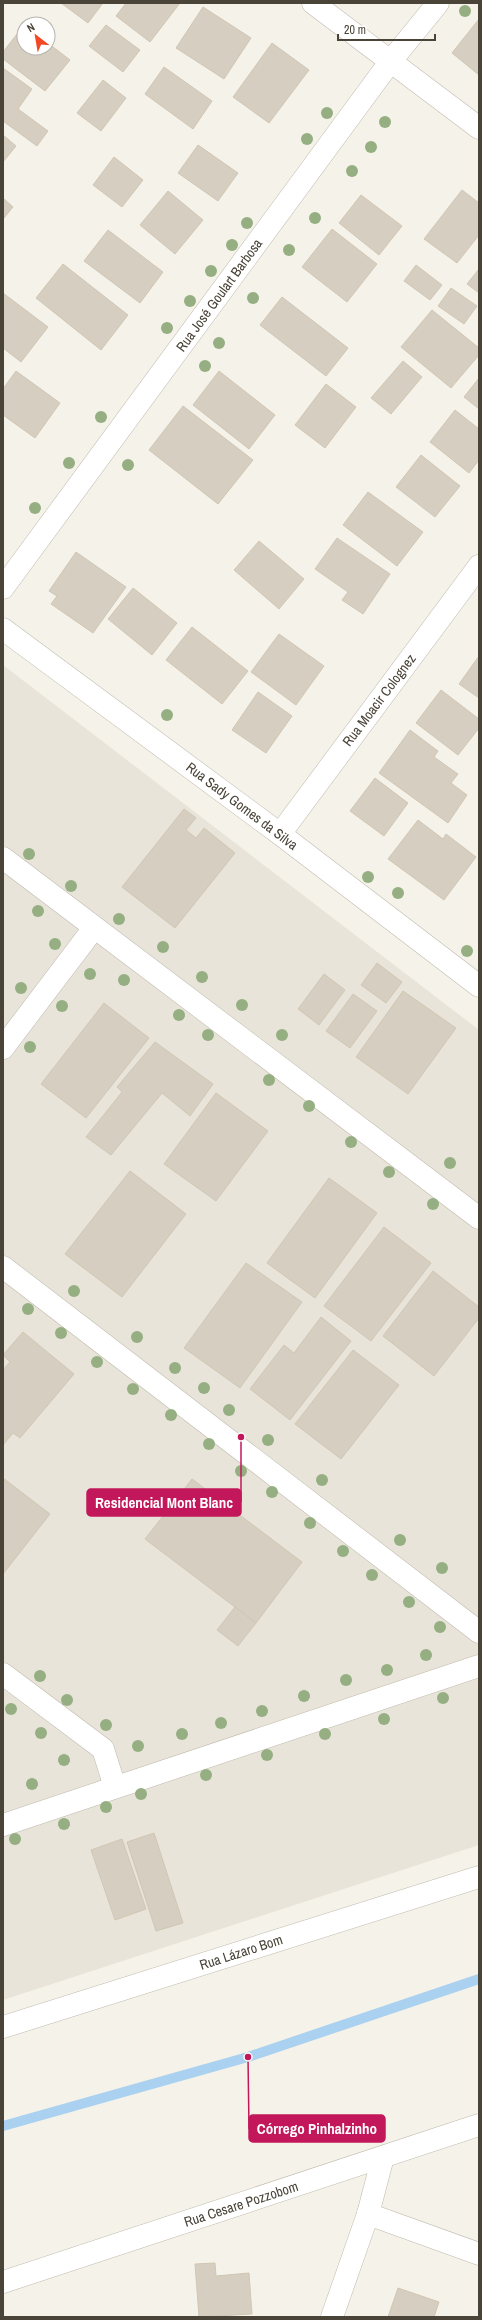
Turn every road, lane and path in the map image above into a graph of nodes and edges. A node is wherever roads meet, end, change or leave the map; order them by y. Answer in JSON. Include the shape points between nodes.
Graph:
{"nodes":[{"id":1,"x":313,"y":3,"type":"edge"},
{"id":2,"x":438,"y":3,"type":"edge"},
{"id":3,"x":390,"y":62,"type":"junction"},
{"id":4,"x":479,"y":128,"type":"edge"},
{"id":5,"x":479,"y":566,"type":"edge"},
{"id":6,"x":3,"y":588,"type":"edge"},
{"id":7,"x":3,"y":629,"type":"edge"},
{"id":8,"x":280,"y":834,"type":"junction"},
{"id":9,"x":3,"y":858,"type":"edge"},
{"id":10,"x":94,"y":928,"type":"junction"},
{"id":11,"x":479,"y":986,"type":"edge"},
{"id":12,"x":3,"y":1048,"type":"edge"},
{"id":13,"x":479,"y":1218,"type":"edge"},
{"id":14,"x":3,"y":1267,"type":"edge"},
{"id":15,"x":479,"y":1632,"type":"edge"},
{"id":16,"x":479,"y":1666,"type":"edge"},
{"id":17,"x":3,"y":1674,"type":"edge"},
{"id":18,"x":115,"y":1787,"type":"junction"},
{"id":19,"x":3,"y":1825,"type":"edge"},
{"id":20,"x":479,"y":1877,"type":"edge"},
{"id":21,"x":3,"y":2028,"type":"edge"},
{"id":22,"x":479,"y":2125,"type":"edge"},
{"id":23,"x":383,"y":2157,"type":"junction"},
{"id":24,"x":368,"y":2214,"type":"junction"},
{"id":25,"x":479,"y":2254,"type":"edge"},
{"id":26,"x":3,"y":2282,"type":"edge"},
{"id":27,"x":332,"y":2317,"type":"edge"}],
"edges":[{"from":1,"to":3,"type":"street"},
{"from":2,"to":3,"type":"street","name":"Rua José Goulart Barbosa"},
{"from":3,"to":4,"type":"street"},
{"from":3,"to":6,"type":"street","name":"Rua José Goulart Barbosa"},
{"from":5,"to":8,"type":"street","name":"Rua Moacir Colognez"},
{"from":7,"to":8,"type":"street","name":"Rua Sady Gomes da Silva"},
{"from":8,"to":11,"type":"street","name":"Rua Sady Gomes da Silva"},
{"from":9,"to":10,"type":"street"},
{"from":10,"to":12,"type":"street"},
{"from":10,"to":13,"type":"street"},
{"from":14,"to":15,"type":"street"},
{"from":16,"to":18,"type":"street"},
{"from":17,"to":18,"type":"street","via":[[103,1749]]},
{"from":18,"to":19,"type":"street"},
{"from":20,"to":21,"type":"street","name":"Rua Lázaro Bom"},
{"from":22,"to":23,"type":"street","name":"Rua Cesare Pozzobom"},
{"from":23,"to":24,"type":"street"},
{"from":23,"to":26,"type":"street","name":"Rua Cesare Pozzobom"},
{"from":24,"to":25,"type":"street"},
{"from":24,"to":27,"type":"street"}]}
